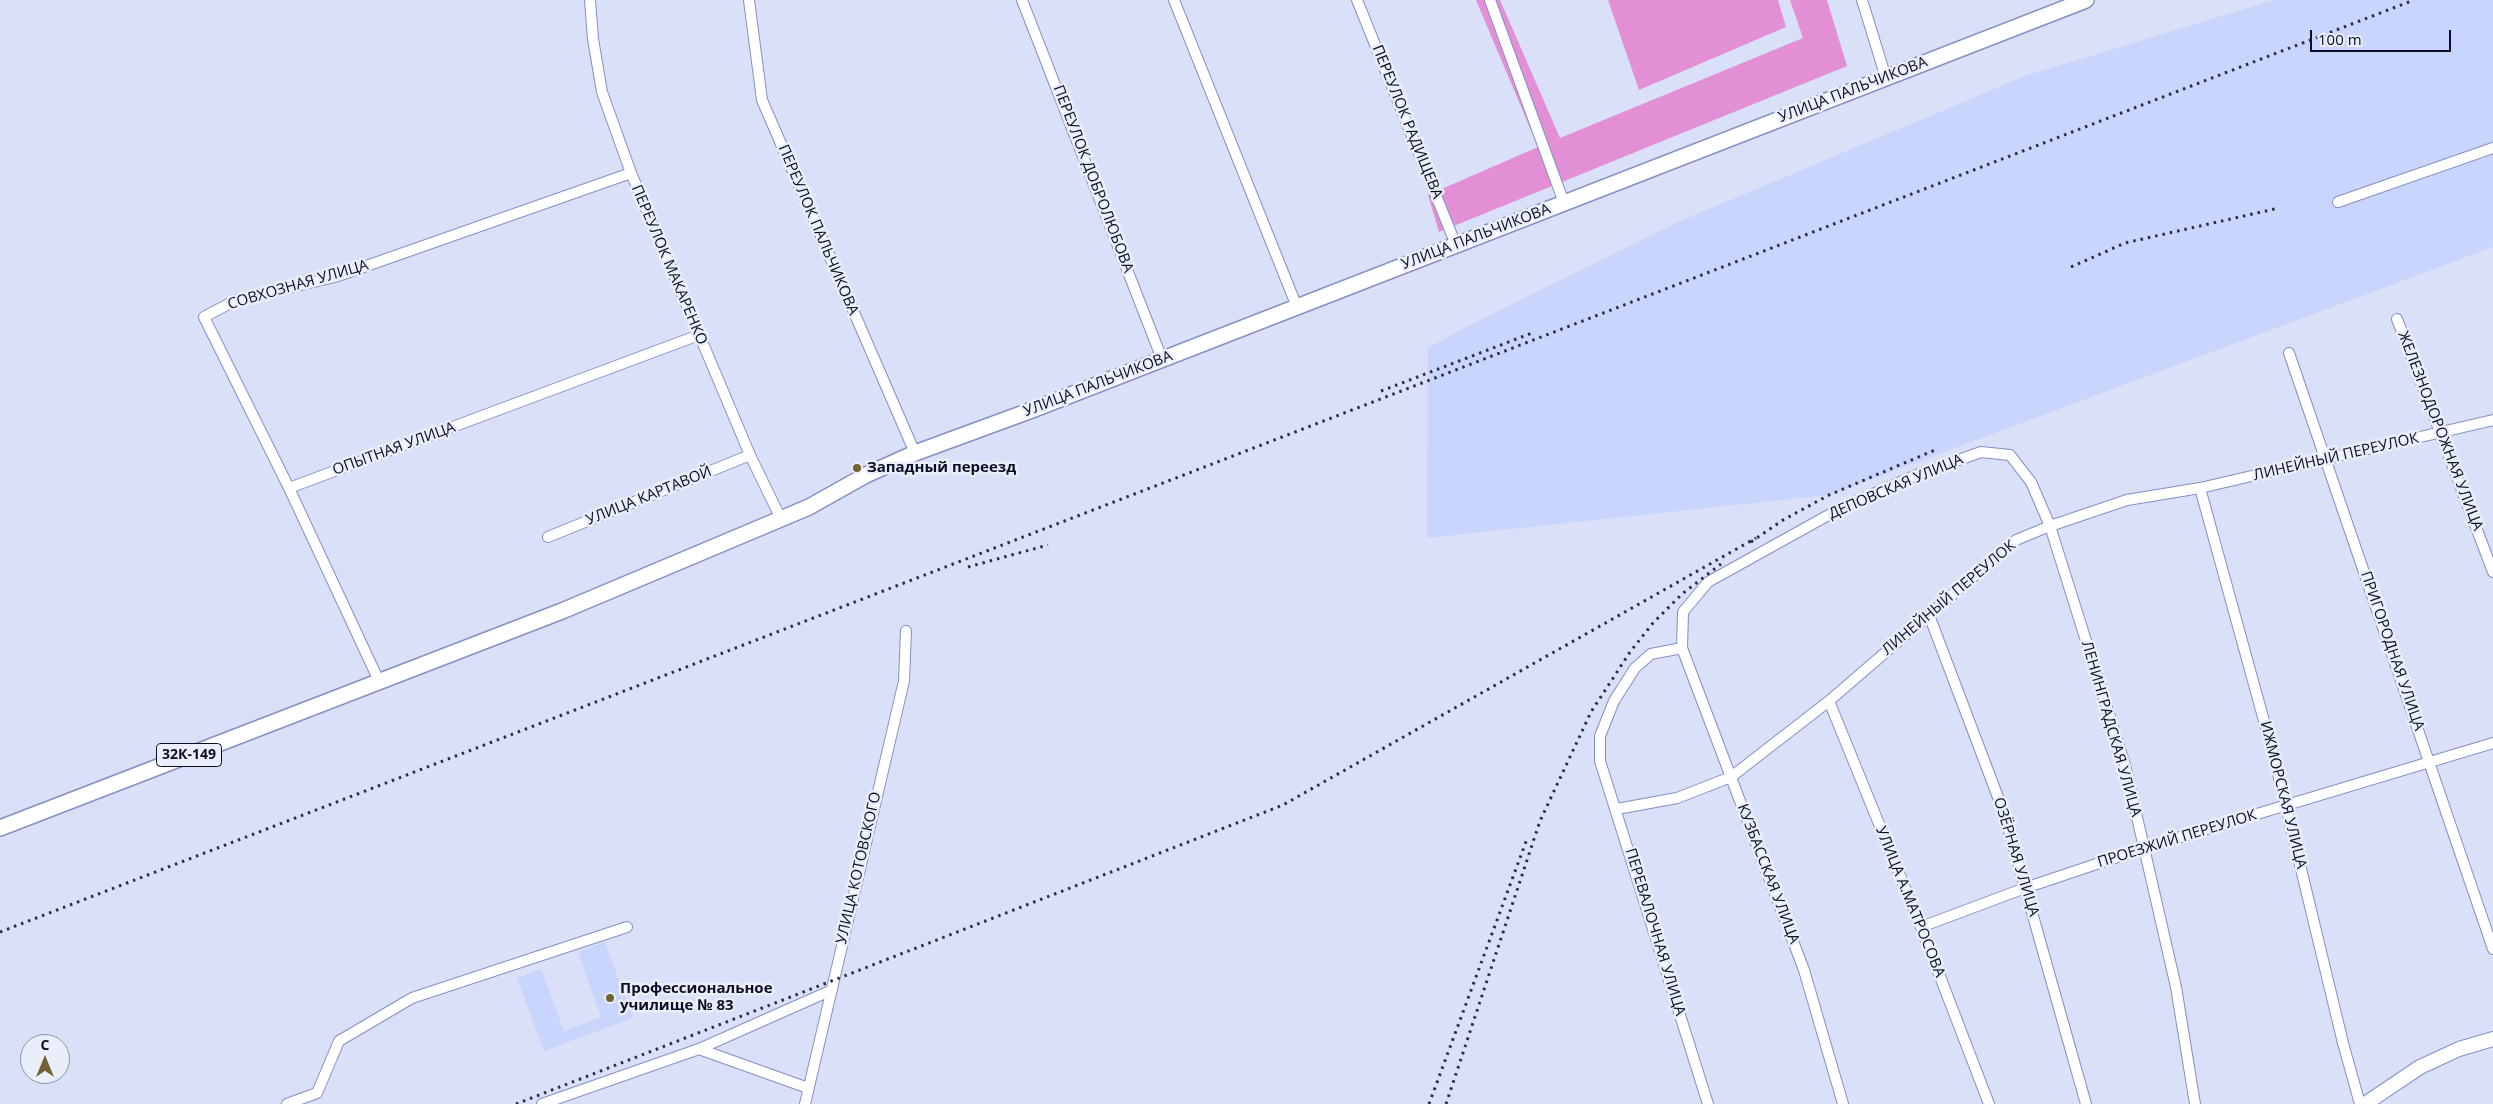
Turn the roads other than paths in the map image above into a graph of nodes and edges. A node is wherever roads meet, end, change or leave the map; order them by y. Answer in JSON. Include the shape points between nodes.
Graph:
{"nodes":[{"id":1,"x":590,"y":0,"type":"edge"},
{"id":2,"x":749,"y":0,"type":"edge"},
{"id":3,"x":1022,"y":0,"type":"edge"},
{"id":4,"x":1174,"y":0,"type":"edge"},
{"id":5,"x":1357,"y":0,"type":"edge"},
{"id":6,"x":1490,"y":0,"type":"edge"},
{"id":7,"x":1862,"y":0,"type":"edge"},
{"id":8,"x":2086,"y":0,"type":"edge"},
{"id":9,"x":1886,"y":78,"type":"junction"},
{"id":10,"x":2493,"y":148,"type":"edge"},
{"id":11,"x":631,"y":173,"type":"junction"},
{"id":12,"x":2338,"y":202,"type":"dead end"},
{"id":13,"x":1564,"y":203,"type":"junction"},
{"id":14,"x":1456,"y":245,"type":"junction"},
{"id":15,"x":1297,"y":307,"type":"junction"},
{"id":16,"x":2397,"y":319,"type":"dead end"},
{"id":17,"x":698,"y":335,"type":"junction"},
{"id":18,"x":2289,"y":353,"type":"dead end"},
{"id":19,"x":1162,"y":359,"type":"junction"},
{"id":20,"x":2493,"y":420,"type":"edge"},
{"id":21,"x":2439,"y":433,"type":"junction"},
{"id":22,"x":915,"y":453,"type":"junction"},
{"id":23,"x":750,"y":455,"type":"junction"},
{"id":24,"x":2010,"y":456,"type":"joint"},
{"id":25,"x":2327,"y":458,"type":"junction"},
{"id":26,"x":289,"y":488,"type":"junction"},
{"id":27,"x":2200,"y":488,"type":"junction"},
{"id":28,"x":781,"y":519,"type":"junction"},
{"id":29,"x":2050,"y":526,"type":"junction"},
{"id":30,"x":548,"y":537,"type":"dead end"},
{"id":31,"x":2493,"y":572,"type":"edge"},
{"id":32,"x":1929,"y":615,"type":"junction"},
{"id":33,"x":906,"y":631,"type":"dead end"},
{"id":34,"x":1682,"y":648,"type":"junction"},
{"id":35,"x":378,"y":681,"type":"junction"},
{"id":36,"x":1829,"y":701,"type":"junction"},
{"id":37,"x":2493,"y":743,"type":"edge"},
{"id":38,"x":2430,"y":763,"type":"junction"},
{"id":39,"x":1731,"y":777,"type":"junction"},
{"id":40,"x":2286,"y":806,"type":"junction"},
{"id":41,"x":1617,"y":809,"type":"junction"},
{"id":42,"x":0,"y":828,"type":"edge"},
{"id":43,"x":2144,"y":848,"type":"junction"},
{"id":44,"x":2025,"y":888,"type":"junction"},
{"id":45,"x":1921,"y":927,"type":"junction"},
{"id":46,"x":627,"y":928,"type":"dead end"},
{"id":47,"x":2493,"y":949,"type":"edge"},
{"id":48,"x":832,"y":990,"type":"junction"},
{"id":49,"x":2493,"y":1039,"type":"edge"},
{"id":50,"x":699,"y":1049,"type":"junction"},
{"id":51,"x":808,"y":1088,"type":"junction"},
{"id":52,"x":2366,"y":1103,"type":"edge"},
{"id":53,"x":287,"y":1104,"type":"edge"},
{"id":54,"x":542,"y":1104,"type":"edge"},
{"id":55,"x":805,"y":1104,"type":"edge"},
{"id":56,"x":1708,"y":1104,"type":"edge"},
{"id":57,"x":1843,"y":1104,"type":"edge"},
{"id":58,"x":1989,"y":1104,"type":"edge"},
{"id":59,"x":2086,"y":1104,"type":"edge"},
{"id":60,"x":2195,"y":1104,"type":"edge"}],
"edges":[{"from":1,"to":11,"type":"street","name":"ПЕРЕУЛОК МАКАРЕНКО","via":[[592,39],[602,92]]},
{"from":2,"to":22,"type":"street","name":"ПЕРЕУЛОК ПАЛЬЧИКОВА","via":[[762,100]]},
{"from":3,"to":19,"type":"street","name":"ПЕРЕУЛОК ДОБРОЛЮБОВА"},
{"from":4,"to":15,"type":"street"},
{"from":5,"to":14,"type":"street","name":"ПЕРЕУЛОК РАДИЩЕВА"},
{"from":6,"to":13,"type":"street"},
{"from":7,"to":9,"type":"street"},
{"from":8,"to":9,"type":"main road","name":"УЛИЦА ПАЛЬЧИКОВА"},
{"from":9,"to":13,"type":"main road","name":"УЛИЦА ПАЛЬЧИКОВА"},
{"from":10,"to":12,"type":"street"},
{"from":11,"to":17,"type":"street","name":"ПЕРЕУЛОК МАКАРЕНКО"},
{"from":11,"to":26,"type":"street","name":"СОВХОЗНАЯ УЛИЦА","via":[[335,277],[236,300],[204,317]]},
{"from":13,"to":14,"type":"main road","name":"УЛИЦА ПАЛЬЧИКОВА"},
{"from":14,"to":15,"type":"main road","name":"УЛИЦА ПАЛЬЧИКОВА"},
{"from":15,"to":19,"type":"main road","name":"УЛИЦА ПАЛЬЧИКОВА"},
{"from":16,"to":21,"type":"street","name":"ЖЕЛЕЗНОДОРОЖНАЯ УЛИЦА"},
{"from":17,"to":23,"type":"street","name":"ПЕРЕУЛОК МАКАРЕНКО"},
{"from":17,"to":26,"type":"street","name":"ОПЫТНАЯ УЛИЦА"},
{"from":18,"to":25,"type":"street","name":"ПРИГОРОДНАЯ УЛИЦА"},
{"from":19,"to":22,"type":"main road","name":"УЛИЦА ПАЛЬЧИКОВА"},
{"from":20,"to":21,"type":"street","name":"ЛИНЕЙНЫЙ ПЕРЕУЛОК"},
{"from":21,"to":25,"type":"street","name":"ЛИНЕЙНЫЙ ПЕРЕУЛОК"},
{"from":21,"to":31,"type":"street","name":"ЖЕЛЕЗНОДОРОЖНАЯ УЛИЦА"},
{"from":22,"to":28,"type":"main road","name":"УЛИЦА ПАЛЬЧИКОВА"},
{"from":23,"to":28,"type":"street","name":"ПЕРЕУЛОК МАКАРЕНКО"},
{"from":23,"to":30,"type":"street","name":"УЛИЦА КАРТАВОЙ"},
{"from":24,"to":29,"type":"street","name":"ЛЕНИНГРАДСКАЯ УЛИЦА","via":[[2031,482]]},
{"from":24,"to":34,"type":"street","name":"ДЕПОВСКАЯ УЛИЦА","via":[[1980,452],[1914,476],[1843,507],[1708,582],[1683,612]]},
{"from":25,"to":27,"type":"street","name":"ЛИНЕЙНЫЙ ПЕРЕУЛОК"},
{"from":25,"to":38,"type":"street","name":"ПРИГОРОДНАЯ УЛИЦА"},
{"from":26,"to":35,"type":"street"},
{"from":27,"to":29,"type":"street","name":"ЛИНЕЙНЫЙ ПЕРЕУЛОК","via":[[2127,500]]},
{"from":27,"to":40,"type":"street","name":"ИЖМОРСКАЯ УЛИЦА"},
{"from":28,"to":35,"type":"main road","name":"УЛИЦА ПАЛЬЧИКОВА","via":[[562,611]]},
{"from":29,"to":32,"type":"street","name":"ЛИНЕЙНЫЙ ПЕРЕУЛОК","via":[[2016,540]]},
{"from":29,"to":43,"type":"street","name":"ЛЕНИНГРАДСКАЯ УЛИЦА","via":[[2125,765]]},
{"from":32,"to":36,"type":"street","name":"ЛИНЕЙНЫЙ ПЕРЕУЛОК"},
{"from":32,"to":44,"type":"street","name":"ОЗЁРНАЯ УЛИЦА","via":[[2004,813]]},
{"from":33,"to":48,"type":"street","name":"УЛИЦА КОТОВСКОГО","via":[[904,681]]},
{"from":34,"to":39,"type":"street","name":"КУЗБАССКАЯ УЛИЦА"},
{"from":34,"to":41,"type":"street","name":"ПЕРЕВАЛОЧНАЯ УЛИЦА","via":[[1651,654],[1635,668],[1614,701],[1600,736],[1600,761]]},
{"from":35,"to":42,"type":"main road","number":"32К-149"},
{"from":36,"to":39,"type":"street","name":"ЛИНЕЙНЫЙ ПЕРЕУЛОК"},
{"from":36,"to":45,"type":"street","name":"УЛИЦА А.МАТРОСОВА"},
{"from":37,"to":38,"type":"street","name":"ПРОЕЗЖИЙ ПЕРЕУЛОК"},
{"from":38,"to":40,"type":"street","name":"ПРОЕЗЖИЙ ПЕРЕУЛОК"},
{"from":38,"to":47,"type":"street","name":"ПРИГОРОДНАЯ УЛИЦА"},
{"from":39,"to":41,"type":"street","name":"ЛИНЕЙНЫЙ ПЕРЕУЛОК","via":[[1677,798]]},
{"from":39,"to":57,"type":"street","name":"КУЗБАССКАЯ УЛИЦА","via":[[1804,970]]},
{"from":40,"to":43,"type":"street","name":"ПРОЕЗЖИЙ ПЕРЕУЛОК"},
{"from":40,"to":52,"type":"street","name":"ИЖМОРСКАЯ УЛИЦА","via":[[2343,1043]]},
{"from":41,"to":56,"type":"street","name":"ПЕРЕВАЛОЧНАЯ УЛИЦА"},
{"from":43,"to":44,"type":"street","name":"ПРОЕЗЖИЙ ПЕРЕУЛОК"},
{"from":43,"to":60,"type":"street","name":"ЛЕНИНГРАДСКАЯ УЛИЦА","via":[[2176,987]]},
{"from":44,"to":45,"type":"street","name":"ПРОЕЗЖИЙ ПЕРЕУЛОК"},
{"from":44,"to":59,"type":"street","name":"ОЗЁРНАЯ УЛИЦА"},
{"from":45,"to":58,"type":"street","name":"УЛИЦА А.МАТРОСОВА"},
{"from":46,"to":53,"type":"street","via":[[412,998],[339,1041],[317,1093]]},
{"from":48,"to":50,"type":"street"},
{"from":48,"to":51,"type":"street","name":"УЛИЦА КОТОВСКОГО"},
{"from":49,"to":52,"type":"main road","via":[[2459,1049],[2420,1067]]},
{"from":50,"to":51,"type":"street"},
{"from":50,"to":54,"type":"street"},
{"from":51,"to":55,"type":"street","name":"УЛИЦА КОТОВСКОГО"}]}
